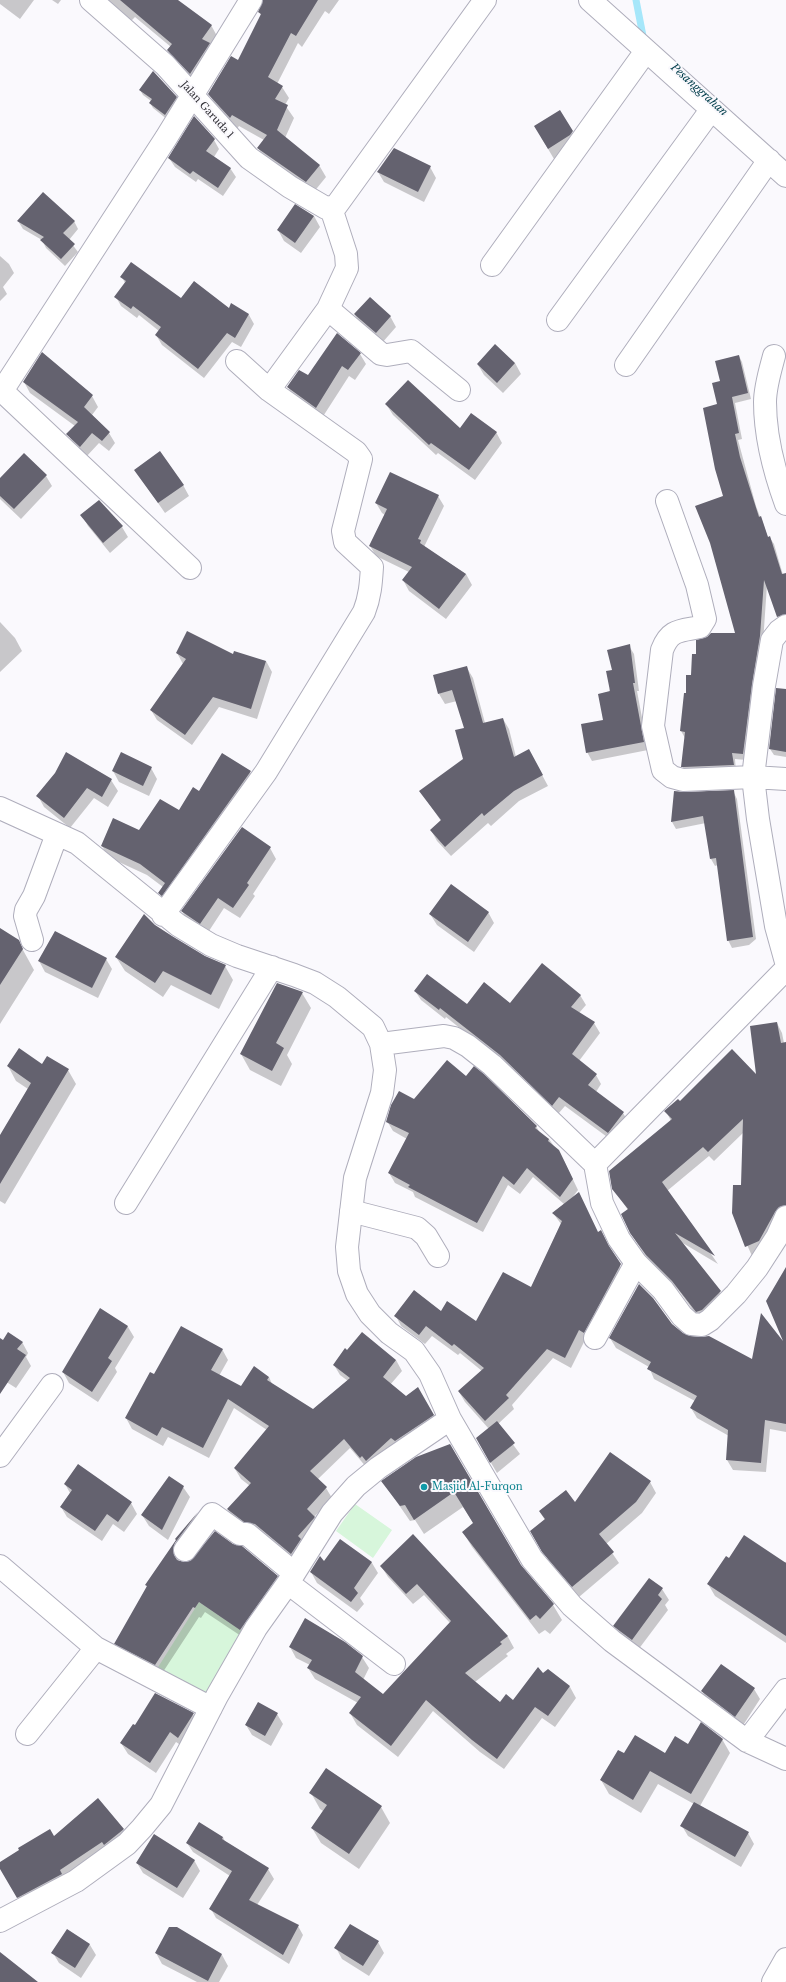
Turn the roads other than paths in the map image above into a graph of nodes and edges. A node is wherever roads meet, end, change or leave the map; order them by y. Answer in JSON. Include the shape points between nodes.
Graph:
{"nodes":[{"id":1,"x":91,"y":0,"type":"edge"},
{"id":2,"x":251,"y":0,"type":"edge"},
{"id":3,"x":485,"y":0,"type":"edge"},
{"id":4,"x":590,"y":0,"type":"edge"},
{"id":5,"x":646,"y":51,"type":"junction"},
{"id":6,"x":192,"y":93,"type":"junction"},
{"id":7,"x":711,"y":110,"type":"junction"},
{"id":8,"x":769,"y":160,"type":"junction"},
{"id":9,"x":786,"y":176,"type":"edge"},
{"id":10,"x":333,"y":207,"type":"junction"},
{"id":11,"x":492,"y":265,"type":"dead end"},
{"id":12,"x":328,"y":309,"type":"junction"},
{"id":13,"x":558,"y":320,"type":"dead end"},
{"id":14,"x":774,"y":356,"type":"dead end"},
{"id":15,"x":237,"y":361,"type":"dead end"},
{"id":16,"x":626,"y":365,"type":"dead end"},
{"id":17,"x":1,"y":390,"type":"edge"},
{"id":18,"x":269,"y":390,"type":"junction"},
{"id":19,"x":459,"y":390,"type":"dead end"},
{"id":20,"x":668,"y":501,"type":"dead end"},
{"id":21,"x":786,"y":504,"type":"edge"},
{"id":22,"x":190,"y":568,"type":"dead end"},
{"id":23,"x":786,"y":626,"type":"edge"},
{"id":24,"x":753,"y":777,"type":"junction"},
{"id":25,"x":786,"y":779,"type":"edge"},
{"id":26,"x":0,"y":808,"type":"edge"},
{"id":27,"x":57,"y":834,"type":"junction"},
{"id":28,"x":163,"y":914,"type":"junction"},
{"id":29,"x":32,"y":940,"type":"dead end"},
{"id":30,"x":786,"y":962,"type":"edge"},
{"id":31,"x":272,"y":967,"type":"junction"},
{"id":32,"x":786,"y":969,"type":"edge"},
{"id":33,"x":381,"y":1044,"type":"junction"},
{"id":34,"x":595,"y":1164,"type":"junction"},
{"id":35,"x":126,"y":1203,"type":"dead end"},
{"id":36,"x":351,"y":1212,"type":"junction"},
{"id":37,"x":786,"y":1217,"type":"edge"},
{"id":38,"x":782,"y":1240,"type":"edge"},
{"id":39,"x":438,"y":1256,"type":"dead end"},
{"id":40,"x":636,"y":1263,"type":"junction"},
{"id":41,"x":595,"y":1338,"type":"dead end"},
{"id":42,"x":52,"y":1385,"type":"dead end"},
{"id":43,"x":450,"y":1419,"type":"junction"},
{"id":44,"x":0,"y":1456,"type":"edge"},
{"id":45,"x":186,"y":1550,"type":"dead end"},
{"id":46,"x":0,"y":1566,"type":"edge"},
{"id":47,"x":291,"y":1578,"type":"junction"},
{"id":48,"x":96,"y":1648,"type":"junction"},
{"id":49,"x":394,"y":1664,"type":"dead end"},
{"id":50,"x":786,"y":1690,"type":"edge"},
{"id":51,"x":211,"y":1708,"type":"junction"},
{"id":52,"x":27,"y":1734,"type":"dead end"},
{"id":53,"x":746,"y":1741,"type":"junction"},
{"id":54,"x":786,"y":1759,"type":"edge"},
{"id":55,"x":0,"y":1920,"type":"edge"},
{"id":56,"x":786,"y":1959,"type":"edge"},
{"id":57,"x":773,"y":1982,"type":"edge"}],
"edges":[{"from":1,"to":6,"type":"street","name":"Jalan Garuda 1","via":[[165,65]]},
{"from":2,"to":6,"type":"street"},
{"from":3,"to":10,"type":"street"},
{"from":4,"to":5,"type":"street"},
{"from":5,"to":7,"type":"street"},
{"from":5,"to":11,"type":"street"},
{"from":6,"to":10,"type":"street","name":"Jalan Garuda 1","via":[[249,158],[290,187],[326,208]]},
{"from":6,"to":17,"type":"street","via":[[166,138]]},
{"from":7,"to":8,"type":"street"},
{"from":7,"to":13,"type":"street"},
{"from":8,"to":9,"type":"street"},
{"from":8,"to":16,"type":"street"},
{"from":10,"to":12,"type":"street","via":[[346,254],[347,268]]},
{"from":12,"to":18,"type":"street"},
{"from":12,"to":19,"type":"street","via":[[381,354],[411,351]]},
{"from":14,"to":21,"type":"street","via":[[765,401],[770,450]]},
{"from":15,"to":18,"type":"street"},
{"from":17,"to":22,"type":"street"},
{"from":18,"to":28,"type":"street","via":[[356,452],[361,459],[342,531],[345,542],[372,567],[369,601],[266,772]]},
{"from":20,"to":24,"type":"street","via":[[697,585],[705,619],[700,627],[674,632],[666,639],[662,650],[653,726],[663,770],[672,777],[683,780]]},
{"from":23,"to":24,"type":"street","via":[[778,630],[772,640]]},
{"from":24,"to":25,"type":"street"},
{"from":24,"to":30,"type":"street","via":[[776,926]]},
{"from":26,"to":27,"type":"street"},
{"from":27,"to":28,"type":"street","via":[[77,844]]},
{"from":27,"to":29,"type":"street","via":[[34,896],[26,910],[25,916]]},
{"from":28,"to":31,"type":"street","via":[[211,944],[237,956]]},
{"from":31,"to":33,"type":"street","via":[[315,984],[337,997],[373,1028]]},
{"from":31,"to":35,"type":"street"},
{"from":32,"to":34,"type":"street"},
{"from":33,"to":34,"type":"street","via":[[444,1036],[454,1038],[492,1065]]},
{"from":33,"to":36,"type":"street","via":[[385,1070],[382,1093],[355,1178]]},
{"from":34,"to":40,"type":"street","via":[[597,1186],[608,1219]]},
{"from":36,"to":39,"type":"street","via":[[417,1228],[426,1236]]},
{"from":36,"to":43,"type":"street","via":[[347,1246],[348,1271],[357,1294],[370,1314],[389,1333],[414,1351],[430,1374]]},
{"from":37,"to":38,"type":"street"},
{"from":38,"to":40,"type":"street","via":[[736,1294],[702,1325],[691,1324],[682,1316]]},
{"from":40,"to":41,"type":"street"},
{"from":42,"to":44,"type":"street"},
{"from":43,"to":47,"type":"street","via":[[356,1486],[332,1513]]},
{"from":43,"to":53,"type":"street","via":[[532,1559],[572,1606],[612,1641]]},
{"from":45,"to":47,"type":"street","via":[[212,1514],[240,1534],[246,1534]]},
{"from":46,"to":48,"type":"street"},
{"from":47,"to":49,"type":"street"},
{"from":47,"to":51,"type":"street","via":[[256,1628]]},
{"from":48,"to":51,"type":"street"},
{"from":48,"to":52,"type":"street"},
{"from":50,"to":53,"type":"street"},
{"from":51,"to":55,"type":"street","via":[[161,1805],[127,1844],[76,1880]]},
{"from":53,"to":54,"type":"street"},
{"from":56,"to":57,"type":"street"}]}
